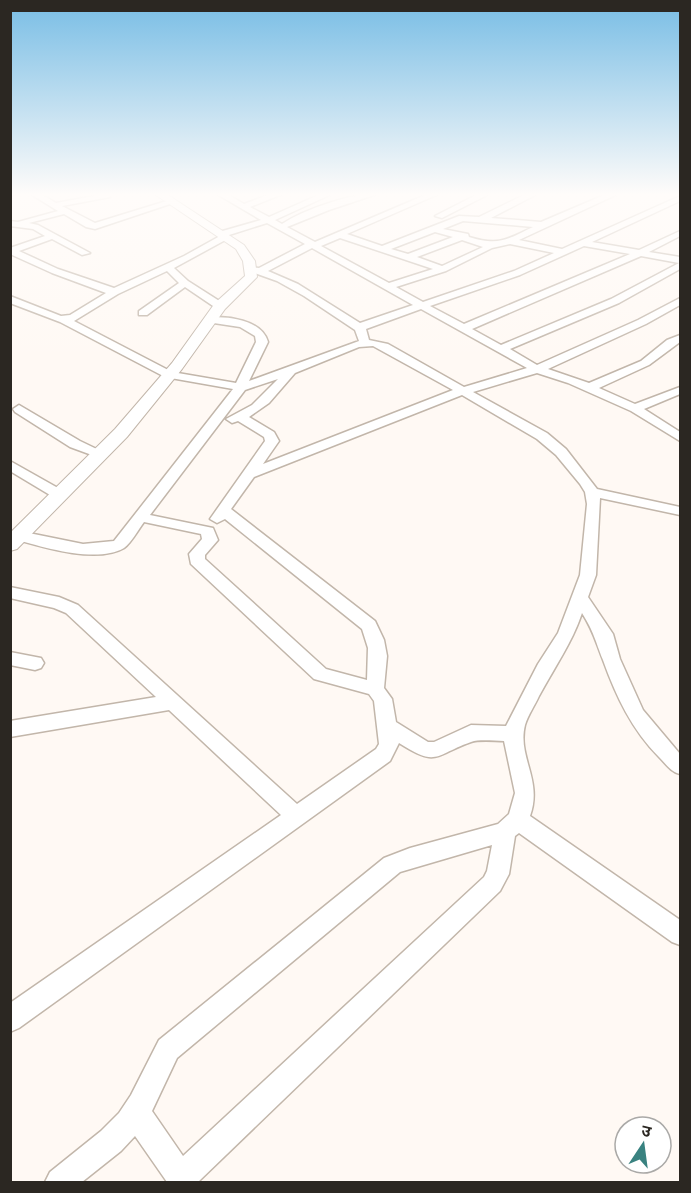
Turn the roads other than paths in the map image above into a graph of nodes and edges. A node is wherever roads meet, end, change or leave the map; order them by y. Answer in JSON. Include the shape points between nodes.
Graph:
{"nodes":[{"id":1,"x":76,"y":249,"type":"edge"},
{"id":2,"x":200,"y":249,"type":"edge"},
{"id":3,"x":239,"y":249,"type":"edge"},
{"id":4,"x":305,"y":249,"type":"edge"},
{"id":5,"x":320,"y":249,"type":"edge"},
{"id":6,"x":383,"y":249,"type":"edge"},
{"id":7,"x":431,"y":249,"type":"edge"},
{"id":8,"x":484,"y":249,"type":"edge"},
{"id":9,"x":546,"y":249,"type":"edge"},
{"id":10,"x":571,"y":249,"type":"edge"},
{"id":11,"x":613,"y":249,"type":"edge"},
{"id":12,"x":651,"y":249,"type":"edge"},
{"id":13,"x":11,"y":251,"type":"edge"},
{"id":14,"x":564,"y":252,"type":"junction"},
{"id":15,"x":85,"y":253,"type":"dead end"},
{"id":16,"x":641,"y":254,"type":"junction"},
{"id":17,"x":409,"y":257,"type":"junction"},
{"id":18,"x":681,"y":260,"type":"edge"},
{"id":19,"x":681,"y":265,"type":"edge"},
{"id":20,"x":168,"y":267,"type":"junction"},
{"id":21,"x":443,"y":269,"type":"junction"},
{"id":22,"x":256,"y":270,"type":"junction"},
{"id":23,"x":185,"y":284,"type":"junction"},
{"id":24,"x":386,"y":287,"type":"junction"},
{"id":25,"x":114,"y":292,"type":"junction"},
{"id":26,"x":10,"y":299,"type":"edge"},
{"id":27,"x":681,"y":301,"type":"edge"},
{"id":28,"x":220,"y":306,"type":"junction"},
{"id":29,"x":424,"y":306,"type":"junction"},
{"id":30,"x":143,"y":314,"type":"dead end"},
{"id":31,"x":64,"y":320,"type":"junction"},
{"id":32,"x":211,"y":320,"type":"junction"},
{"id":33,"x":464,"y":328,"type":"junction"},
{"id":34,"x":362,"y":336,"type":"junction"},
{"id":35,"x":681,"y":338,"type":"edge"},
{"id":36,"x":501,"y":349,"type":"junction"},
{"id":37,"x":537,"y":369,"type":"junction"},
{"id":38,"x":290,"y":371,"type":"junction"},
{"id":39,"x":169,"y":375,"type":"junction"},
{"id":40,"x":240,"y":387,"type":"junction"},
{"id":41,"x":589,"y":388,"type":"junction"},
{"id":42,"x":681,"y":390,"type":"edge"},
{"id":43,"x":462,"y":391,"type":"junction"},
{"id":44,"x":634,"y":408,"type":"junction"},
{"id":45,"x":19,"y":409,"type":"dead end"},
{"id":46,"x":241,"y":418,"type":"junction"},
{"id":47,"x":216,"y":422,"type":"junction"},
{"id":48,"x":680,"y":437,"type":"edge"},
{"id":49,"x":100,"y":454,"type":"junction"},
{"id":50,"x":10,"y":465,"type":"edge"},
{"id":51,"x":249,"y":474,"type":"junction"},
{"id":52,"x":592,"y":492,"type":"junction"},
{"id":53,"x":60,"y":495,"type":"junction"},
{"id":54,"x":223,"y":510,"type":"junction"},
{"id":55,"x":681,"y":511,"type":"edge"},
{"id":56,"x":140,"y":517,"type":"junction"},
{"id":57,"x":208,"y":531,"type":"junction"},
{"id":58,"x":15,"y":541,"type":"edge"},
{"id":59,"x":10,"y":592,"type":"edge"},
{"id":60,"x":580,"y":597,"type":"junction"},
{"id":61,"x":10,"y":658,"type":"edge"},
{"id":62,"x":35,"y":663,"type":"dead end"},
{"id":63,"x":375,"y":689,"type":"junction"},
{"id":64,"x":171,"y":702,"type":"junction"},
{"id":65,"x":387,"y":727,"type":"junction"},
{"id":66,"x":10,"y":729,"type":"edge"},
{"id":67,"x":514,"y":734,"type":"junction"},
{"id":68,"x":681,"y":766,"type":"edge"},
{"id":69,"x":296,"y":816,"type":"junction"},
{"id":70,"x":512,"y":826,"type":"junction"},
{"id":71,"x":681,"y":934,"type":"edge"},
{"id":72,"x":10,"y":1019,"type":"edge"},
{"id":73,"x":136,"y":1113,"type":"junction"},
{"id":74,"x":182,"y":1180,"type":"edge"},
{"id":75,"x":60,"y":1182,"type":"edge"}],
"edges":[{"from":1,"to":15,"type":"street"},
{"from":2,"to":20,"type":"street"},
{"from":3,"to":22,"type":"street"},
{"from":4,"to":22,"type":"street"},
{"from":5,"to":24,"type":"street"},
{"from":6,"to":17,"type":"street"},
{"from":7,"to":17,"type":"street"},
{"from":8,"to":21,"type":"street"},
{"from":9,"to":14,"type":"street"},
{"from":10,"to":14,"type":"street"},
{"from":11,"to":16,"type":"street"},
{"from":12,"to":16,"type":"street"},
{"from":13,"to":25,"type":"street"},
{"from":14,"to":29,"type":"street"},
{"from":16,"to":18,"type":"street"},
{"from":16,"to":33,"type":"street"},
{"from":17,"to":21,"type":"street"},
{"from":19,"to":36,"type":"street","via":[[615,301]]},
{"from":20,"to":23,"type":"street"},
{"from":20,"to":25,"type":"street"},
{"from":21,"to":24,"type":"street"},
{"from":22,"to":28,"type":"street"},
{"from":22,"to":34,"type":"street","via":[[290,282]]},
{"from":23,"to":28,"type":"street"},
{"from":23,"to":30,"type":"street"},
{"from":24,"to":29,"type":"street"},
{"from":25,"to":31,"type":"street"},
{"from":26,"to":31,"type":"street"},
{"from":27,"to":37,"type":"street"},
{"from":28,"to":32,"type":"street"},
{"from":29,"to":33,"type":"street"},
{"from":29,"to":34,"type":"street","via":[[367,324]]},
{"from":31,"to":39,"type":"street"},
{"from":32,"to":39,"type":"street"},
{"from":32,"to":40,"type":"street","via":[[248,326],[262,337]]},
{"from":33,"to":36,"type":"street"},
{"from":34,"to":38,"type":"street"},
{"from":34,"to":43,"type":"street"},
{"from":35,"to":41,"type":"street","via":[[645,363]]},
{"from":36,"to":37,"type":"street"},
{"from":37,"to":41,"type":"street"},
{"from":37,"to":43,"type":"street"},
{"from":38,"to":40,"type":"street"},
{"from":38,"to":46,"type":"street"},
{"from":39,"to":40,"type":"street"},
{"from":39,"to":49,"type":"street"},
{"from":40,"to":47,"type":"street"},
{"from":41,"to":44,"type":"street"},
{"from":42,"to":44,"type":"street"},
{"from":43,"to":51,"type":"street"},
{"from":43,"to":52,"type":"street","via":[[542,436],[561,452]]},
{"from":44,"to":48,"type":"street"},
{"from":45,"to":49,"type":"street","via":[[75,444]]},
{"from":46,"to":47,"type":"street"},
{"from":46,"to":51,"type":"street","via":[[269,435],[272,441]]},
{"from":47,"to":56,"type":"street"},
{"from":49,"to":53,"type":"street"},
{"from":50,"to":53,"type":"street"},
{"from":51,"to":54,"type":"street"},
{"from":52,"to":55,"type":"street"},
{"from":52,"to":60,"type":"street","via":[[588,575]]},
{"from":53,"to":58,"type":"street"},
{"from":54,"to":57,"type":"street"},
{"from":54,"to":63,"type":"street","via":[[369,626],[376,636],[378,651]]},
{"from":56,"to":57,"type":"street"},
{"from":56,"to":58,"type":"street","via":[[119,544],[108,549]]},
{"from":57,"to":63,"type":"street","via":[[210,540],[197,554],[197,560],[320,674]]},
{"from":59,"to":64,"type":"street","via":[[72,609]]},
{"from":60,"to":67,"type":"street","via":[[566,634],[547,663]]},
{"from":60,"to":68,"type":"street","via":[[604,634],[635,714]]},
{"from":61,"to":62,"type":"street"},
{"from":63,"to":65,"type":"street","via":[[383,699]]},
{"from":64,"to":66,"type":"street"},
{"from":64,"to":69,"type":"street"},
{"from":65,"to":67,"type":"street","via":[[425,750],[436,750],[471,733]]},
{"from":65,"to":69,"type":"street","via":[[389,744],[383,755]]},
{"from":67,"to":70,"type":"street","via":[[525,793]]},
{"from":69,"to":72,"type":"street"},
{"from":70,"to":71,"type":"street"},
{"from":70,"to":73,"type":"street","via":[[392,865],[168,1049]]},
{"from":70,"to":74,"type":"street","via":[[492,884]]},
{"from":73,"to":74,"type":"street"},
{"from":73,"to":75,"type":"street","via":[[122,1130]]}]}
